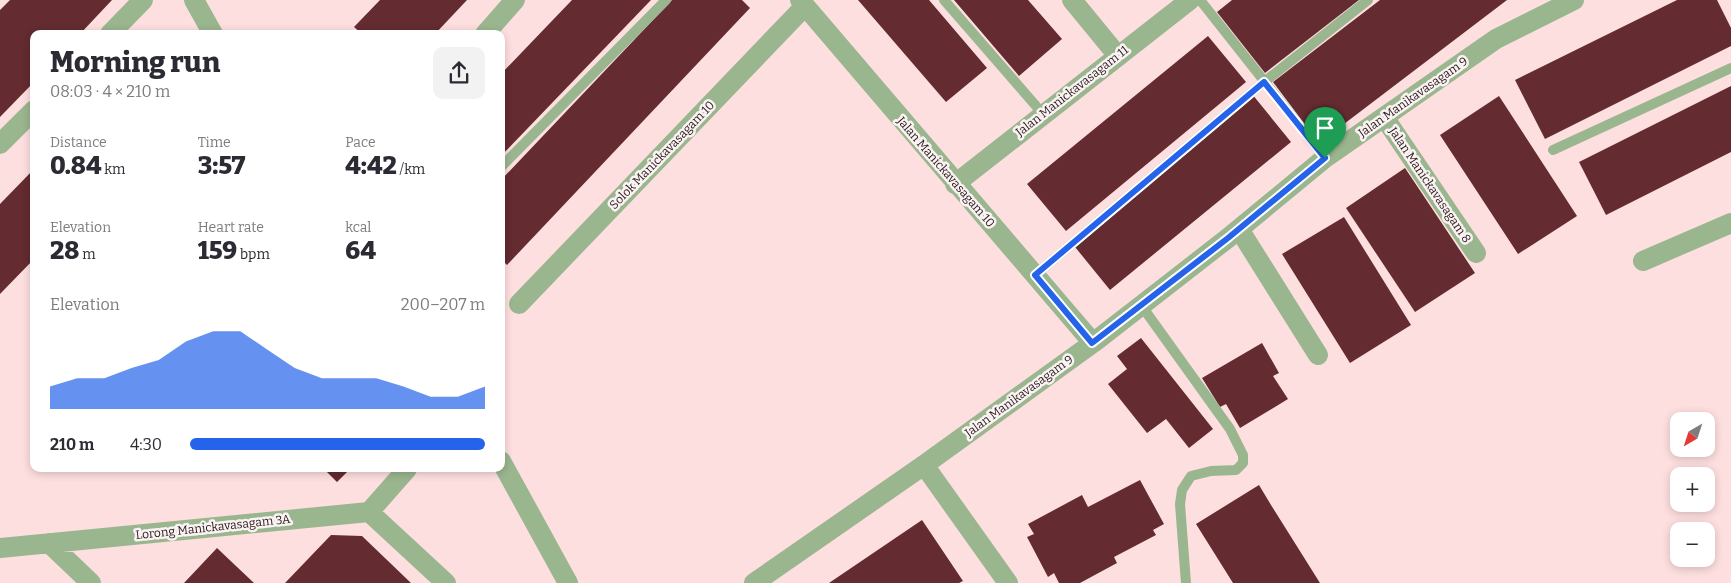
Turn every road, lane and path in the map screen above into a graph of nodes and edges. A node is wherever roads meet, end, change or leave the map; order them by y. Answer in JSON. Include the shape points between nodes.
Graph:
{"nodes":[{"id":1,"x":143,"y":0,"type":"edge"},
{"id":2,"x":194,"y":0,"type":"edge"},
{"id":3,"x":516,"y":0,"type":"edge"},
{"id":4,"x":666,"y":0,"type":"edge"},
{"id":5,"x":944,"y":0,"type":"edge"},
{"id":6,"x":1072,"y":0,"type":"edge"},
{"id":7,"x":1190,"y":0,"type":"edge"},
{"id":8,"x":1200,"y":0,"type":"edge"},
{"id":9,"x":1368,"y":0,"type":"edge"},
{"id":10,"x":1574,"y":0,"type":"edge"},
{"id":11,"x":802,"y":3,"type":"edge"},
{"id":12,"x":114,"y":30,"type":"edge"},
{"id":13,"x":211,"y":30,"type":"edge"},
{"id":14,"x":490,"y":30,"type":"edge"},
{"id":15,"x":1118,"y":56,"type":"junction"},
{"id":16,"x":1731,"y":68,"type":"edge"},
{"id":17,"x":1264,"y":82,"type":"junction"},
{"id":18,"x":30,"y":114,"type":"edge"},
{"id":19,"x":1043,"y":114,"type":"junction"},
{"id":20,"x":1384,"y":116,"type":"junction"},
{"id":21,"x":0,"y":144,"type":"edge"},
{"id":22,"x":1553,"y":150,"type":"dead end"},
{"id":23,"x":1325,"y":158,"type":"junction"},
{"id":24,"x":505,"y":163,"type":"edge"},
{"id":25,"x":955,"y":184,"type":"junction"},
{"id":26,"x":1731,"y":222,"type":"edge"},
{"id":27,"x":1239,"y":229,"type":"junction"},
{"id":28,"x":1476,"y":253,"type":"dead end"},
{"id":29,"x":1643,"y":261,"type":"dead end"},
{"id":30,"x":1035,"y":275,"type":"junction"},
{"id":31,"x":519,"y":304,"type":"dead end"},
{"id":32,"x":1140,"y":305,"type":"junction"},
{"id":33,"x":1092,"y":343,"type":"junction"},
{"id":34,"x":1318,"y":355,"type":"dead end"},
{"id":35,"x":924,"y":465,"type":"junction"},
{"id":36,"x":505,"y":468,"type":"edge"},
{"id":37,"x":404,"y":472,"type":"edge"},
{"id":38,"x":368,"y":512,"type":"junction"},
{"id":39,"x":49,"y":543,"type":"junction"},
{"id":40,"x":0,"y":548,"type":"edge"},
{"id":41,"x":91,"y":583,"type":"edge"},
{"id":42,"x":446,"y":583,"type":"edge"},
{"id":43,"x":568,"y":583,"type":"edge"},
{"id":44,"x":754,"y":583,"type":"edge"},
{"id":45,"x":1008,"y":583,"type":"edge"},
{"id":46,"x":1186,"y":583,"type":"edge"}],
"edges":[{"from":1,"to":12,"type":"street"},
{"from":2,"to":13,"type":"street"},
{"from":3,"to":14,"type":"street"},
{"from":4,"to":24,"type":"lane"},
{"from":5,"to":19,"type":"lane"},
{"from":6,"to":15,"type":"street"},
{"from":7,"to":15,"type":"street","name":"Jalan Manickavasagam 11"},
{"from":8,"to":17,"type":"lane"},
{"from":9,"to":17,"type":"lane"},
{"from":10,"to":20,"type":"street","name":"Jalan Manikavasagam 9","via":[[1496,39]]},
{"from":11,"to":25,"type":"street","name":"Jalan Manickavasagam 10"},
{"from":11,"to":31,"type":"street","name":"Solok Manickavasagam 10"},
{"from":15,"to":19,"type":"street","name":"Jalan Manickavasagam 11"},
{"from":16,"to":22,"type":"lane"},
{"from":17,"to":23,"type":"lane"},
{"from":17,"to":30,"type":"lane"},
{"from":18,"to":21,"type":"street"},
{"from":19,"to":25,"type":"street","name":"Jalan Manickavasagam 11"},
{"from":20,"to":23,"type":"street","name":"Jalan Manikavasagam 9"},
{"from":20,"to":28,"type":"street","name":"Jalan Manickavasagam 8"},
{"from":23,"to":27,"type":"street","name":"Jalan Manikavasagam 9"},
{"from":25,"to":30,"type":"street","name":"Jalan Manickavasagam 10"},
{"from":26,"to":29,"type":"street"},
{"from":27,"to":32,"type":"street","name":"Jalan Manikavasagam 9"},
{"from":27,"to":34,"type":"street"},
{"from":30,"to":33,"type":"street","name":"Jalan Manickavasagam 10"},
{"from":32,"to":33,"type":"street","name":"Jalan Manikavasagam 9"},
{"from":32,"to":46,"type":"lane","via":[[1230,429],[1243,455],[1243,463],[1236,470],[1191,476],[1182,490],[1180,504]]},
{"from":33,"to":35,"type":"street","name":"Jalan Manikavasagam 9"},
{"from":35,"to":44,"type":"street","name":"Jalan Manikavasagam 9"},
{"from":35,"to":45,"type":"street"},
{"from":36,"to":43,"type":"street"},
{"from":37,"to":38,"type":"street"},
{"from":38,"to":39,"type":"street","name":"Lorong Manickavasagam 3A"},
{"from":38,"to":42,"type":"street"},
{"from":39,"to":40,"type":"street","name":"Lorong Manickavasagam 3A"},
{"from":39,"to":41,"type":"street"}]}
